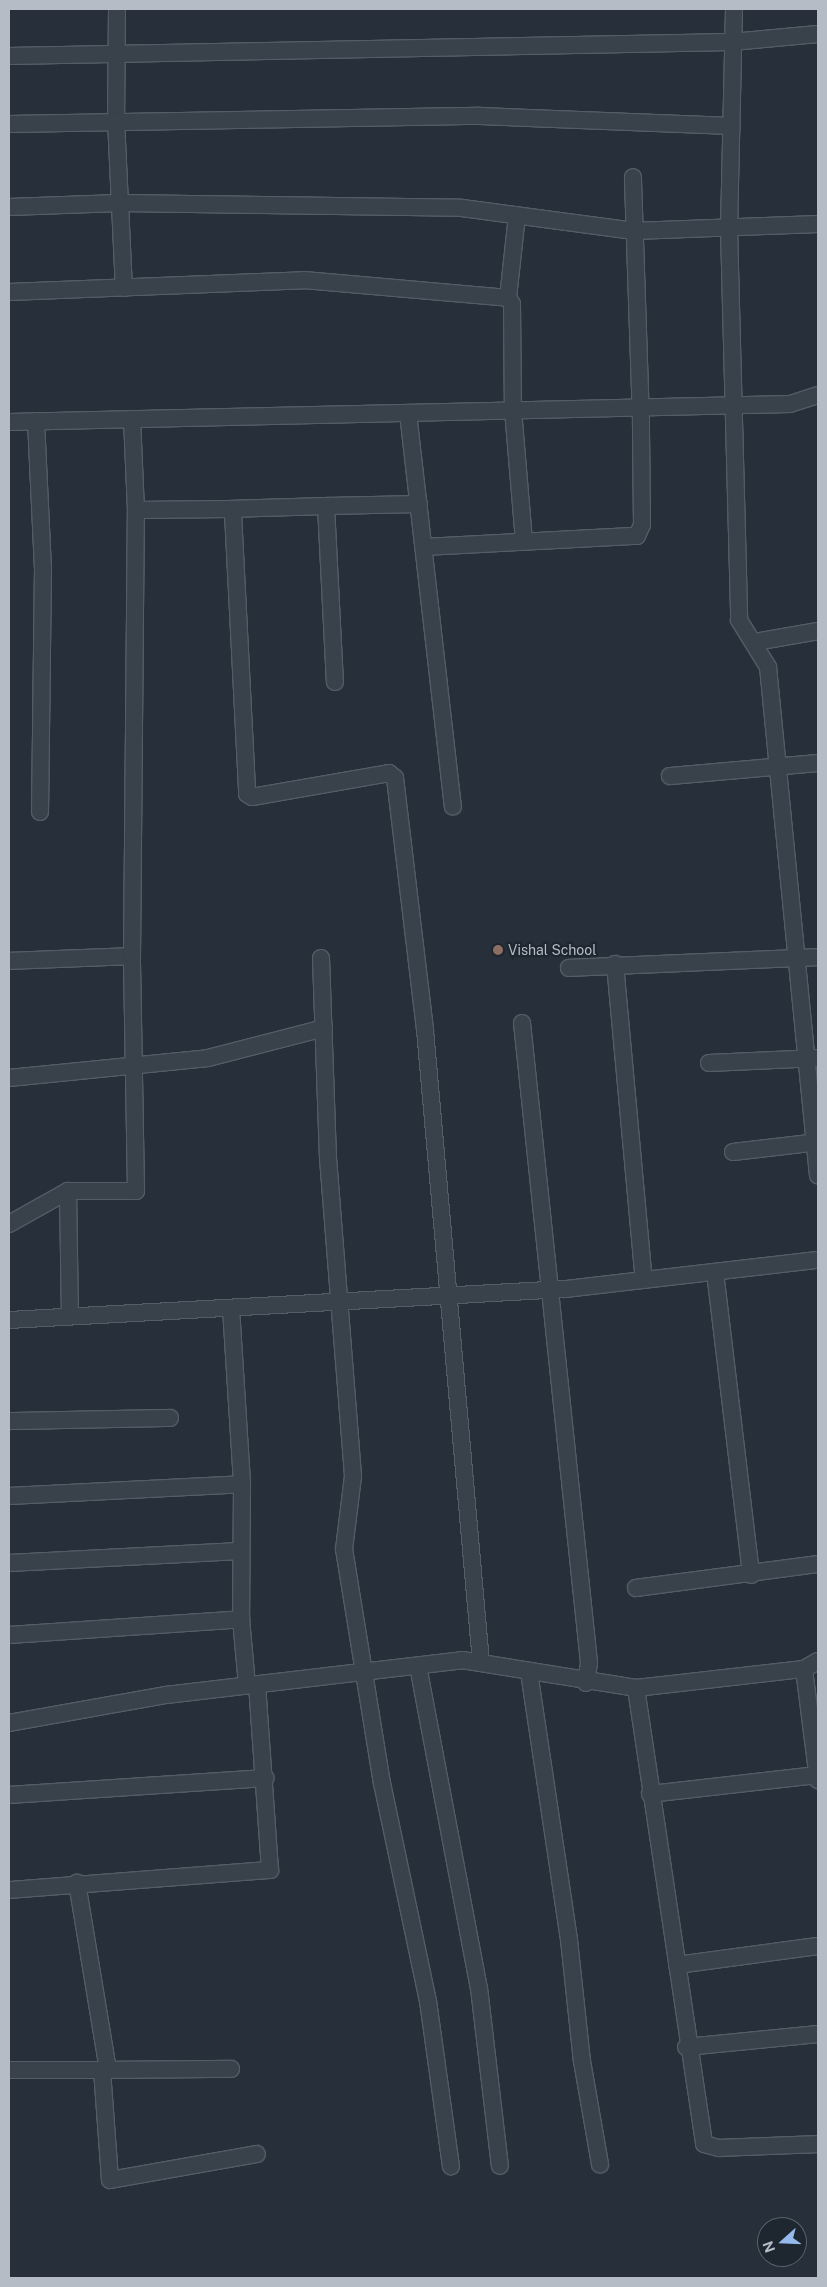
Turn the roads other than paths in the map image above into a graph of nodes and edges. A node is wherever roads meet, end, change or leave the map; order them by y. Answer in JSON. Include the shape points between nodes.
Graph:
{"nodes":[{"id":1,"x":117,"y":9,"type":"edge"},
{"id":2,"x":734,"y":9,"type":"edge"},
{"id":3,"x":818,"y":34,"type":"edge"},
{"id":4,"x":732,"y":42,"type":"junction"},
{"id":5,"x":9,"y":56,"type":"edge"},
{"id":6,"x":116,"y":56,"type":"junction"},
{"id":7,"x":116,"y":120,"type":"junction"},
{"id":8,"x":9,"y":124,"type":"edge"},
{"id":9,"x":732,"y":126,"type":"junction"},
{"id":10,"x":633,"y":177,"type":"dead end"},
{"id":11,"x":119,"y":203,"type":"junction"},
{"id":12,"x":9,"y":207,"type":"edge"},
{"id":13,"x":517,"y":215,"type":"junction"},
{"id":14,"x":817,"y":228,"type":"edge"},
{"id":15,"x":728,"y":229,"type":"junction"},
{"id":16,"x":634,"y":232,"type":"junction"},
{"id":17,"x":124,"y":288,"type":"junction"},
{"id":18,"x":9,"y":292,"type":"edge"},
{"id":19,"x":508,"y":298,"type":"junction"},
{"id":20,"x":818,"y":395,"type":"edge"},
{"id":21,"x":734,"y":405,"type":"junction"},
{"id":22,"x":640,"y":407,"type":"junction"},
{"id":23,"x":513,"y":410,"type":"junction"},
{"id":24,"x":408,"y":413,"type":"junction"},
{"id":25,"x":132,"y":419,"type":"junction"},
{"id":26,"x":36,"y":421,"type":"junction"},
{"id":27,"x":9,"y":422,"type":"edge"},
{"id":28,"x":419,"y":504,"type":"junction"},
{"id":29,"x":326,"y":506,"type":"junction"},
{"id":30,"x":228,"y":509,"type":"junction"},
{"id":31,"x":136,"y":510,"type":"junction"},
{"id":32,"x":524,"y":541,"type":"junction"},
{"id":33,"x":424,"y":547,"type":"junction"},
{"id":34,"x":818,"y":631,"type":"edge"},
{"id":35,"x":755,"y":642,"type":"junction"},
{"id":36,"x":335,"y":682,"type":"dead end"},
{"id":37,"x":818,"y":763,"type":"edge"},
{"id":38,"x":777,"y":766,"type":"junction"},
{"id":39,"x":670,"y":776,"type":"dead end"},
{"id":40,"x":453,"y":806,"type":"dead end"},
{"id":41,"x":40,"y":812,"type":"dead end"},
{"id":42,"x":132,"y":956,"type":"junction"},
{"id":43,"x":818,"y":957,"type":"edge"},
{"id":44,"x":321,"y":958,"type":"dead end"},
{"id":45,"x":799,"y":958,"type":"junction"},
{"id":46,"x":9,"y":961,"type":"edge"},
{"id":47,"x":615,"y":964,"type":"junction"},
{"id":48,"x":569,"y":968,"type":"dead end"},
{"id":49,"x":522,"y":1023,"type":"dead end"},
{"id":50,"x":324,"y":1028,"type":"junction"},
{"id":51,"x":812,"y":1059,"type":"edge"},
{"id":52,"x":709,"y":1063,"type":"dead end"},
{"id":53,"x":136,"y":1066,"type":"junction"},
{"id":54,"x":9,"y":1078,"type":"edge"},
{"id":55,"x":816,"y":1143,"type":"edge"},
{"id":56,"x":733,"y":1152,"type":"dead end"},
{"id":57,"x":818,"y":1176,"type":"edge"},
{"id":58,"x":68,"y":1191,"type":"junction"},
{"id":59,"x":9,"y":1224,"type":"edge"},
{"id":60,"x":818,"y":1260,"type":"edge"},
{"id":61,"x":715,"y":1272,"type":"junction"},
{"id":62,"x":644,"y":1280,"type":"junction"},
{"id":63,"x":549,"y":1290,"type":"junction"},
{"id":64,"x":447,"y":1296,"type":"junction"},
{"id":65,"x":337,"y":1302,"type":"junction"},
{"id":66,"x":231,"y":1308,"type":"junction"},
{"id":67,"x":70,"y":1316,"type":"junction"},
{"id":68,"x":9,"y":1320,"type":"edge"},
{"id":69,"x":170,"y":1418,"type":"dead end"},
{"id":70,"x":9,"y":1421,"type":"edge"},
{"id":71,"x":242,"y":1484,"type":"junction"},
{"id":72,"x":9,"y":1496,"type":"edge"},
{"id":73,"x":240,"y":1551,"type":"junction"},
{"id":74,"x":9,"y":1563,"type":"edge"},
{"id":75,"x":818,"y":1564,"type":"edge"},
{"id":76,"x":751,"y":1575,"type":"junction"},
{"id":77,"x":636,"y":1588,"type":"dead end"},
{"id":78,"x":241,"y":1619,"type":"junction"},
{"id":79,"x":9,"y":1635,"type":"edge"},
{"id":80,"x":481,"y":1663,"type":"junction"},
{"id":81,"x":811,"y":1665,"type":"edge"},
{"id":82,"x":418,"y":1666,"type":"junction"},
{"id":83,"x":529,"y":1672,"type":"junction"},
{"id":84,"x":364,"y":1673,"type":"junction"},
{"id":85,"x":586,"y":1683,"type":"junction"},
{"id":86,"x":252,"y":1685,"type":"junction"},
{"id":87,"x":636,"y":1688,"type":"junction"},
{"id":88,"x":9,"y":1723,"type":"edge"},
{"id":89,"x":818,"y":1775,"type":"edge"},
{"id":90,"x":265,"y":1778,"type":"junction"},
{"id":91,"x":818,"y":1780,"type":"edge"},
{"id":92,"x":650,"y":1794,"type":"junction"},
{"id":93,"x":9,"y":1795,"type":"edge"},
{"id":94,"x":77,"y":1883,"type":"junction"},
{"id":95,"x":9,"y":1890,"type":"edge"},
{"id":96,"x":818,"y":1946,"type":"edge"},
{"id":97,"x":677,"y":1965,"type":"junction"},
{"id":98,"x":818,"y":2034,"type":"edge"},
{"id":99,"x":686,"y":2047,"type":"junction"},
{"id":100,"x":231,"y":2069,"type":"dead end"},
{"id":101,"x":9,"y":2070,"type":"edge"},
{"id":102,"x":105,"y":2070,"type":"junction"},
{"id":103,"x":818,"y":2144,"type":"edge"},
{"id":104,"x":257,"y":2154,"type":"dead end"},
{"id":105,"x":600,"y":2164,"type":"dead end"},
{"id":106,"x":451,"y":2166,"type":"dead end"},
{"id":107,"x":500,"y":2166,"type":"dead end"}],
"edges":[{"from":1,"to":6,"type":"street"},
{"from":2,"to":4,"type":"street"},
{"from":3,"to":4,"type":"street"},
{"from":4,"to":6,"type":"street"},
{"from":4,"to":9,"type":"street"},
{"from":5,"to":6,"type":"street"},
{"from":6,"to":7,"type":"street"},
{"from":7,"to":8,"type":"street"},
{"from":7,"to":9,"type":"street","via":[[480,116]]},
{"from":7,"to":11,"type":"street"},
{"from":9,"to":15,"type":"street"},
{"from":10,"to":16,"type":"street"},
{"from":11,"to":12,"type":"street"},
{"from":11,"to":13,"type":"street","via":[[462,208]]},
{"from":11,"to":17,"type":"street"},
{"from":13,"to":16,"type":"street"},
{"from":13,"to":19,"type":"street"},
{"from":14,"to":15,"type":"street"},
{"from":15,"to":16,"type":"street"},
{"from":15,"to":21,"type":"street"},
{"from":16,"to":22,"type":"street"},
{"from":17,"to":18,"type":"street"},
{"from":17,"to":19,"type":"street","via":[[304,280]]},
{"from":19,"to":23,"type":"street","via":[[512,304]]},
{"from":20,"to":21,"type":"street","via":[[790,404]]},
{"from":21,"to":22,"type":"street"},
{"from":21,"to":35,"type":"street","via":[[740,620]]},
{"from":22,"to":23,"type":"street"},
{"from":22,"to":32,"type":"street","via":[[642,525],[637,536]]},
{"from":23,"to":24,"type":"street"},
{"from":23,"to":32,"type":"street"},
{"from":24,"to":25,"type":"street"},
{"from":24,"to":28,"type":"street"},
{"from":25,"to":26,"type":"street"},
{"from":25,"to":31,"type":"street"},
{"from":26,"to":27,"type":"street"},
{"from":26,"to":41,"type":"street","via":[[43,568]]},
{"from":28,"to":29,"type":"street"},
{"from":28,"to":33,"type":"street"},
{"from":29,"to":30,"type":"street"},
{"from":29,"to":36,"type":"street"},
{"from":30,"to":31,"type":"street"},
{"from":30,"to":64,"type":"street","via":[[232,513],[247,794],[252,797],[389,773],[395,778],[425,1030]]},
{"from":31,"to":42,"type":"street"},
{"from":32,"to":33,"type":"street"},
{"from":33,"to":40,"type":"street"},
{"from":34,"to":35,"type":"street"},
{"from":35,"to":38,"type":"street","via":[[768,667]]},
{"from":37,"to":38,"type":"street"},
{"from":38,"to":39,"type":"street"},
{"from":38,"to":45,"type":"street"},
{"from":42,"to":46,"type":"street"},
{"from":42,"to":53,"type":"street"},
{"from":43,"to":45,"type":"street"},
{"from":44,"to":50,"type":"street"},
{"from":45,"to":47,"type":"street"},
{"from":45,"to":51,"type":"street"},
{"from":47,"to":48,"type":"street"},
{"from":47,"to":62,"type":"street"},
{"from":49,"to":63,"type":"street"},
{"from":50,"to":53,"type":"street","via":[[208,1058]]},
{"from":50,"to":65,"type":"street"},
{"from":51,"to":52,"type":"street"},
{"from":51,"to":55,"type":"street"},
{"from":53,"to":54,"type":"street"},
{"from":53,"to":58,"type":"street","via":[[136,1191]]},
{"from":55,"to":56,"type":"street"},
{"from":55,"to":57,"type":"street"},
{"from":58,"to":59,"type":"street"},
{"from":58,"to":67,"type":"street"},
{"from":60,"to":61,"type":"street"},
{"from":61,"to":62,"type":"street"},
{"from":61,"to":76,"type":"street"},
{"from":62,"to":63,"type":"street"},
{"from":63,"to":64,"type":"street"},
{"from":63,"to":85,"type":"street","via":[[589,1663]]},
{"from":64,"to":65,"type":"street"},
{"from":64,"to":80,"type":"street"},
{"from":65,"to":66,"type":"street"},
{"from":65,"to":84,"type":"street","via":[[353,1476],[344,1549]]},
{"from":66,"to":67,"type":"street"},
{"from":66,"to":71,"type":"street"},
{"from":67,"to":68,"type":"street"},
{"from":69,"to":70,"type":"street"},
{"from":71,"to":72,"type":"street"},
{"from":71,"to":73,"type":"street"},
{"from":73,"to":74,"type":"street"},
{"from":73,"to":78,"type":"street"},
{"from":75,"to":76,"type":"street"},
{"from":76,"to":77,"type":"street"},
{"from":78,"to":79,"type":"street"},
{"from":78,"to":86,"type":"street"},
{"from":80,"to":82,"type":"street","via":[[462,1660]]},
{"from":80,"to":83,"type":"street"},
{"from":81,"to":87,"type":"street"},
{"from":81,"to":89,"type":"street"},
{"from":82,"to":84,"type":"street"},
{"from":82,"to":107,"type":"street","via":[[479,1988]]},
{"from":83,"to":85,"type":"street"},
{"from":83,"to":105,"type":"street","via":[[569,1940],[582,2061]]},
{"from":84,"to":86,"type":"street"},
{"from":84,"to":106,"type":"street","via":[[428,2001]]},
{"from":85,"to":87,"type":"street"},
{"from":86,"to":88,"type":"street"},
{"from":86,"to":90,"type":"street"},
{"from":87,"to":92,"type":"street"},
{"from":89,"to":91,"type":"street"},
{"from":89,"to":92,"type":"street"},
{"from":90,"to":93,"type":"street"},
{"from":90,"to":94,"type":"street","via":[[270,1870]]},
{"from":92,"to":97,"type":"street"},
{"from":94,"to":95,"type":"street"},
{"from":94,"to":102,"type":"street"},
{"from":96,"to":97,"type":"street"},
{"from":97,"to":99,"type":"street"},
{"from":98,"to":99,"type":"street"},
{"from":99,"to":103,"type":"street","via":[[704,2144],[719,2148]]},
{"from":100,"to":102,"type":"street"},
{"from":101,"to":102,"type":"street"},
{"from":102,"to":104,"type":"street","via":[[110,2180]]}]}
